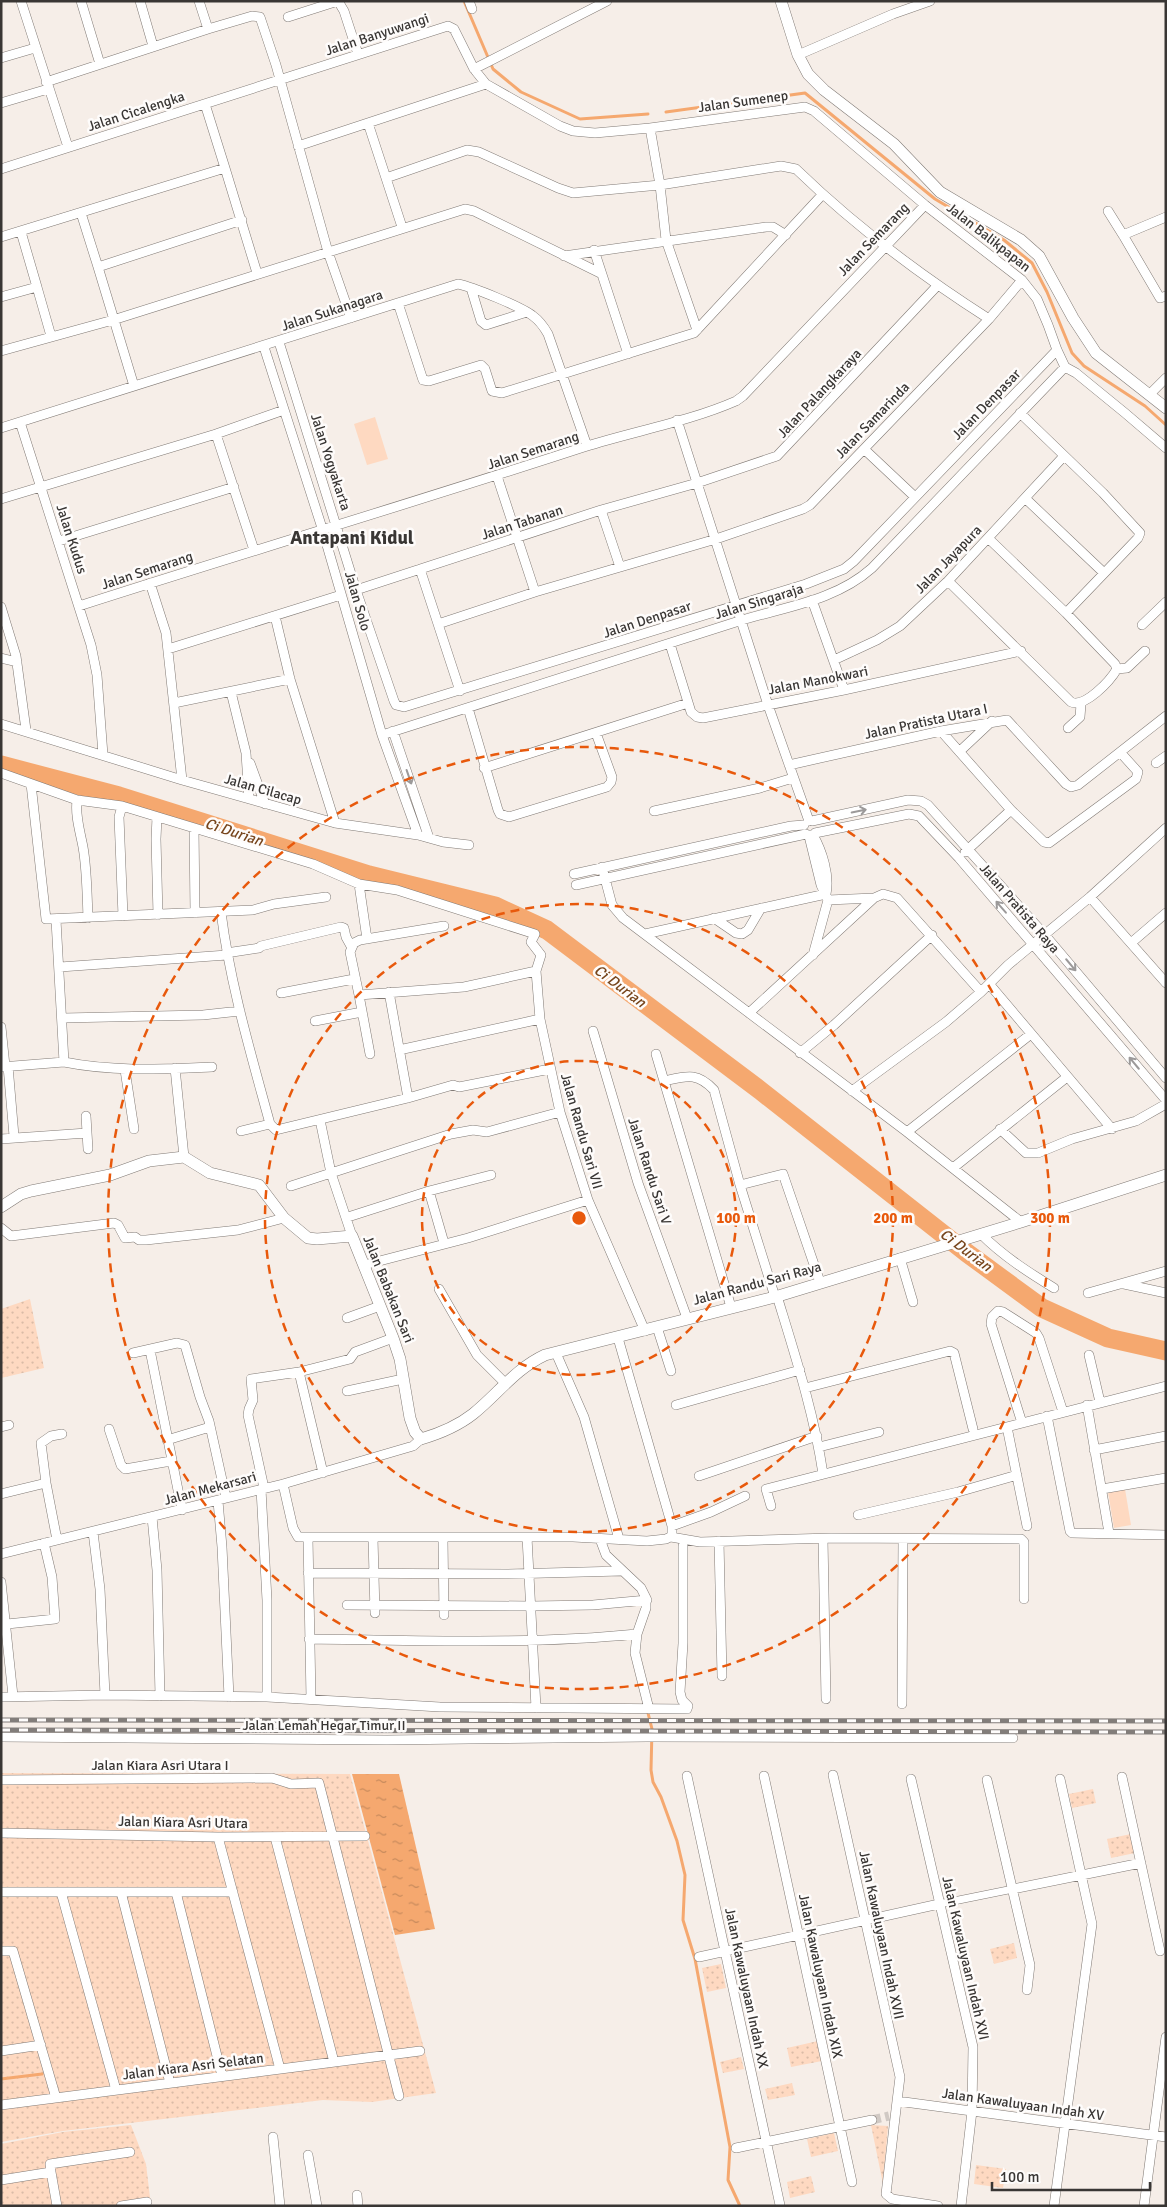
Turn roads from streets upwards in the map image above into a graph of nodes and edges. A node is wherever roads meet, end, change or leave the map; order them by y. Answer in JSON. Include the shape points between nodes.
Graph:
{"nodes":[{"id":1,"x":21,"y":1,"type":"edge"},
{"id":2,"x":81,"y":1,"type":"edge"},
{"id":3,"x":140,"y":1,"type":"edge"},
{"id":4,"x":199,"y":1,"type":"edge"},
{"id":5,"x":607,"y":1,"type":"edge"},
{"id":6,"x":782,"y":1,"type":"edge"},
{"id":7,"x":930,"y":1,"type":"edge"},
{"id":8,"x":338,"y":2,"type":"edge"},
{"id":9,"x":288,"y":17,"type":"dead end"},
{"id":10,"x":208,"y":29,"type":"junction"},
{"id":11,"x":153,"y":46,"type":"junction"},
{"id":12,"x":35,"y":48,"type":"junction"},
{"id":13,"x":798,"y":54,"type":"junction"},
{"id":14,"x":355,"y":55,"type":"junction"},
{"id":15,"x":1,"y":58,"type":"edge"},
{"id":16,"x":100,"y":64,"type":"junction"},
{"id":17,"x":474,"y":69,"type":"junction"},
{"id":18,"x":279,"y":80,"type":"junction"},
{"id":19,"x":486,"y":84,"type":"junction"},
{"id":20,"x":47,"y":85,"type":"junction"},
{"id":21,"x":1,"y":104,"type":"edge"},
{"id":22,"x":205,"y":104,"type":"junction"},
{"id":23,"x":368,"y":123,"type":"junction"},
{"id":24,"x":650,"y":128,"type":"junction"},
{"id":25,"x":298,"y":146,"type":"junction"},
{"id":26,"x":68,"y":147,"type":"junction"},
{"id":27,"x":226,"y":168,"type":"junction"},
{"id":28,"x":1,"y":169,"type":"edge"},
{"id":29,"x":386,"y":178,"type":"junction"},
{"id":30,"x":660,"y":184,"type":"junction"},
{"id":31,"x":822,"y":195,"type":"junction"},
{"id":32,"x":925,"y":205,"type":"junction"},
{"id":33,"x":1108,"y":211,"type":"dead end"},
{"id":34,"x":81,"y":213,"type":"junction"},
{"id":35,"x":1166,"y":217,"type":"edge"},
{"id":36,"x":242,"y":220,"type":"junction"},
{"id":37,"x":402,"y":227,"type":"junction"},
{"id":38,"x":21,"y":232,"type":"junction"},
{"id":39,"x":786,"y":235,"type":"junction"},
{"id":40,"x":1124,"y":235,"type":"junction"},
{"id":41,"x":1,"y":238,"type":"edge"},
{"id":42,"x":666,"y":240,"type":"junction"},
{"id":43,"x":885,"y":247,"type":"junction"},
{"id":44,"x":594,"y":250,"type":"junction"},
{"id":45,"x":328,"y":252,"type":"junction"},
{"id":46,"x":563,"y":256,"type":"junction"},
{"id":47,"x":98,"y":267,"type":"junction"},
{"id":48,"x":600,"y":273,"type":"junction"},
{"id":49,"x":258,"y":274,"type":"junction"},
{"id":50,"x":1022,"y":280,"type":"junction"},
{"id":51,"x":937,"y":286,"type":"junction"},
{"id":52,"x":37,"y":287,"type":"junction"},
{"id":53,"x":471,"y":288,"type":"junction"},
{"id":54,"x":1,"y":297,"type":"edge"},
{"id":55,"x":1164,"y":299,"type":"edge"},
{"id":56,"x":398,"y":303,"type":"junction"},
{"id":57,"x":527,"y":312,"type":"junction"},
{"id":58,"x":351,"y":318,"type":"junction"},
{"id":59,"x":989,"y":319,"type":"junction"},
{"id":60,"x":114,"y":320,"type":"junction"},
{"id":61,"x":697,"y":330,"type":"junction"},
{"id":62,"x":51,"y":336,"type":"junction"},
{"id":63,"x":279,"y":342,"type":"junction"},
{"id":64,"x":264,"y":347,"type":"junction"},
{"id":65,"x":1056,"y":350,"type":"junction"},
{"id":66,"x":1,"y":351,"type":"edge"},
{"id":67,"x":628,"y":354,"type":"junction"},
{"id":68,"x":1065,"y":367,"type":"junction"},
{"id":69,"x":563,"y":374,"type":"junction"},
{"id":70,"x":1166,"y":378,"type":"edge"},
{"id":71,"x":134,"y":386,"type":"junction"},
{"id":72,"x":1150,"y":394,"type":"junction"},
{"id":73,"x":1166,"y":408,"type":"edge"},
{"id":74,"x":284,"y":410,"type":"junction"},
{"id":75,"x":1020,"y":413,"type":"junction"},
{"id":76,"x":677,"y":420,"type":"junction"},
{"id":77,"x":20,"y":422,"type":"junction"},
{"id":78,"x":1,"y":428,"type":"edge"},
{"id":79,"x":216,"y":434,"type":"junction"},
{"id":80,"x":587,"y":446,"type":"junction"},
{"id":81,"x":1166,"y":448,"type":"edge"},
{"id":82,"x":864,"y":449,"type":"junction"},
{"id":83,"x":1064,"y":456,"type":"junction"},
{"id":84,"x":497,"y":476,"type":"junction"},
{"id":85,"x":697,"y":483,"type":"junction"},
{"id":86,"x":41,"y":487,"type":"junction"},
{"id":87,"x":234,"y":487,"type":"junction"},
{"id":88,"x":915,"y":497,"type":"junction"},
{"id":89,"x":1026,"y":498,"type":"junction"},
{"id":90,"x":1,"y":499,"type":"edge"},
{"id":91,"x":601,"y":510,"type":"junction"},
{"id":92,"x":329,"y":526,"type":"junction"},
{"id":93,"x":517,"y":538,"type":"junction"},
{"id":94,"x":988,"y":538,"type":"junction"},
{"id":95,"x":716,"y":539,"type":"junction"},
{"id":96,"x":59,"y":541,"type":"junction"},
{"id":97,"x":254,"y":550,"type":"junction"},
{"id":98,"x":620,"y":567,"type":"junction"},
{"id":99,"x":420,"y":569,"type":"junction"},
{"id":100,"x":1104,"y":573,"type":"junction"},
{"id":101,"x":948,"y":581,"type":"junction"},
{"id":102,"x":150,"y":583,"type":"junction"},
{"id":103,"x":356,"y":590,"type":"junction"},
{"id":104,"x":535,"y":592,"type":"junction"},
{"id":105,"x":341,"y":595,"type":"junction"},
{"id":106,"x":812,"y":600,"type":"junction"},
{"id":107,"x":1166,"y":602,"type":"edge"},
{"id":108,"x":1,"y":606,"type":"edge"},
{"id":109,"x":79,"y":606,"type":"junction"},
{"id":110,"x":737,"y":606,"type":"junction"},
{"id":111,"x":1066,"y":613,"type":"junction"},
{"id":112,"x":275,"y":616,"type":"junction"},
{"id":113,"x":741,"y":619,"type":"junction"},
{"id":114,"x":438,"y":624,"type":"junction"},
{"id":115,"x":1142,"y":625,"type":"dead end"},
{"id":116,"x":670,"y":644,"type":"junction"},
{"id":117,"x":168,"y":650,"type":"junction"},
{"id":118,"x":1021,"y":651,"type":"junction"},
{"id":119,"x":1145,"y":651,"type":"dead end"},
{"id":120,"x":1,"y":658,"type":"edge"},
{"id":121,"x":834,"y":660,"type":"junction"},
{"id":122,"x":17,"y":662,"type":"junction"},
{"id":123,"x":1117,"y":669,"type":"junction"},
{"id":124,"x":290,"y":679,"type":"junction"},
{"id":125,"x":844,"y":690,"type":"junction"},
{"id":126,"x":460,"y":691,"type":"junction"},
{"id":127,"x":231,"y":692,"type":"junction"},
{"id":128,"x":174,"y":702,"type":"junction"},
{"id":129,"x":688,"y":703,"type":"junction"},
{"id":130,"x":768,"y":704,"type":"junction"},
{"id":131,"x":1081,"y":704,"type":"junction"},
{"id":132,"x":396,"y":705,"type":"joint"},
{"id":133,"x":468,"y":708,"type":"junction"},
{"id":134,"x":1166,"y":716,"type":"edge"},
{"id":135,"x":992,"y":721,"type":"junction"},
{"id":136,"x":1,"y":724,"type":"edge"},
{"id":137,"x":1068,"y":728,"type":"dead end"},
{"id":138,"x":26,"y":730,"type":"junction"},
{"id":139,"x":393,"y":731,"type":"junction"},
{"id":140,"x":941,"y":731,"type":"junction"},
{"id":141,"x":596,"y":733,"type":"junction"},
{"id":142,"x":382,"y":735,"type":"junction"},
{"id":143,"x":960,"y":751,"type":"junction"},
{"id":144,"x":1120,"y":752,"type":"junction"},
{"id":145,"x":246,"y":753,"type":"junction"},
{"id":146,"x":103,"y":755,"type":"junction"},
{"id":147,"x":1166,"y":756,"type":"edge"},
{"id":148,"x":1156,"y":763,"type":"dead end"},
{"id":149,"x":789,"y":765,"type":"junction"},
{"id":150,"x":484,"y":768,"type":"junction"},
{"id":151,"x":1,"y":773,"type":"edge"},
{"id":152,"x":793,"y":778,"type":"junction"},
{"id":153,"x":182,"y":780,"type":"junction"},
{"id":154,"x":30,"y":784,"type":"junction"},
{"id":155,"x":77,"y":800,"type":"junction"},
{"id":156,"x":249,"y":800,"type":"junction"},
{"id":157,"x":264,"y":804,"type":"junction"},
{"id":158,"x":122,"y":806,"type":"junction"},
{"id":159,"x":1011,"y":810,"type":"junction"},
{"id":160,"x":654,"y":811,"type":"dead end"},
{"id":161,"x":157,"y":817,"type":"junction"},
{"id":162,"x":335,"y":823,"type":"junction"},
{"id":163,"x":194,"y":828,"type":"junction"},
{"id":164,"x":1166,"y":828,"type":"edge"},
{"id":165,"x":810,"y":829,"type":"junction"},
{"id":166,"x":418,"y":835,"type":"junction"},
{"id":167,"x":429,"y":838,"type":"junction"},
{"id":168,"x":469,"y":845,"type":"dead end"},
{"id":169,"x":968,"y":849,"type":"junction"},
{"id":170,"x":959,"y":858,"type":"junction"},
{"id":171,"x":602,"y":867,"type":"junction"},
{"id":172,"x":574,"y":874,"type":"dead end"},
{"id":173,"x":605,"y":879,"type":"junction"},
{"id":174,"x":359,"y":884,"type":"junction"},
{"id":175,"x":576,"y":885,"type":"dead end"},
{"id":176,"x":326,"y":897,"type":"dead end"},
{"id":177,"x":827,"y":897,"type":"junction"},
{"id":178,"x":1090,"y":897,"type":"junction"},
{"id":179,"x":874,"y":898,"type":"junction"},
{"id":180,"x":761,"y":908,"type":"junction"},
{"id":181,"x":221,"y":912,"type":"junction"},
{"id":182,"x":195,"y":913,"type":"junction"},
{"id":183,"x":1166,"y":913,"type":"edge"},
{"id":184,"x":158,"y":915,"type":"junction"},
{"id":185,"x":123,"y":916,"type":"junction"},
{"id":186,"x":88,"y":918,"type":"junction"},
{"id":187,"x":714,"y":918,"type":"junction"},
{"id":188,"x":56,"y":920,"type":"junction"},
{"id":189,"x":444,"y":926,"type":"dead end"},
{"id":190,"x":646,"y":934,"type":"junction"},
{"id":191,"x":1044,"y":934,"type":"junction"},
{"id":192,"x":932,"y":935,"type":"junction"},
{"id":193,"x":367,"y":939,"type":"junction"},
{"id":194,"x":1131,"y":943,"type":"junction"},
{"id":195,"x":1033,"y":944,"type":"junction"},
{"id":196,"x":351,"y":946,"type":"junction"},
{"id":197,"x":226,"y":954,"type":"junction"},
{"id":198,"x":813,"y":955,"type":"junction"},
{"id":199,"x":60,"y":967,"type":"junction"},
{"id":200,"x":536,"y":972,"type":"junction"},
{"id":201,"x":354,"y":979,"type":"junction"},
{"id":202,"x":1166,"y":982,"type":"edge"},
{"id":203,"x":990,"y":985,"type":"junction"},
{"id":204,"x":389,"y":992,"type":"junction"},
{"id":205,"x":982,"y":992,"type":"junction"},
{"id":206,"x":281,"y":993,"type":"dead end"},
{"id":207,"x":359,"y":995,"type":"junction"},
{"id":208,"x":240,"y":1011,"type":"junction"},
{"id":209,"x":362,"y":1012,"type":"junction"},
{"id":210,"x":749,"y":1013,"type":"junction"},
{"id":211,"x":63,"y":1018,"type":"junction"},
{"id":212,"x":540,"y":1019,"type":"junction"},
{"id":213,"x":315,"y":1021,"type":"dead end"},
{"id":214,"x":1,"y":1027,"type":"edge"},
{"id":215,"x":593,"y":1031,"type":"dead end"},
{"id":216,"x":1031,"y":1034,"type":"junction"},
{"id":217,"x":399,"y":1050,"type":"junction"},
{"id":218,"x":800,"y":1053,"type":"junction"},
{"id":219,"x":370,"y":1054,"type":"dead end"},
{"id":220,"x":656,"y":1054,"type":"dead end"},
{"id":221,"x":64,"y":1062,"type":"junction"},
{"id":222,"x":5,"y":1066,"type":"edge"},
{"id":223,"x":212,"y":1067,"type":"dead end"},
{"id":224,"x":175,"y":1068,"type":"junction"},
{"id":225,"x":550,"y":1069,"type":"junction"},
{"id":226,"x":125,"y":1070,"type":"junction"},
{"id":227,"x":1067,"y":1077,"type":"junction"},
{"id":228,"x":1166,"y":1078,"type":"edge"},
{"id":229,"x":664,"y":1080,"type":"junction"},
{"id":230,"x":852,"y":1092,"type":"junction"},
{"id":231,"x":408,"y":1098,"type":"junction"},
{"id":232,"x":1166,"y":1100,"type":"edge"},
{"id":233,"x":1166,"y":1104,"type":"edge"},
{"id":234,"x":560,"y":1112,"type":"junction"},
{"id":235,"x":86,"y":1116,"type":"dead end"},
{"id":236,"x":320,"y":1120,"type":"junction"},
{"id":237,"x":270,"y":1124,"type":"junction"},
{"id":238,"x":134,"y":1129,"type":"dead end"},
{"id":239,"x":1000,"y":1129,"type":"junction"},
{"id":240,"x":1112,"y":1129,"type":"junction"},
{"id":241,"x":241,"y":1131,"type":"dead end"},
{"id":242,"x":907,"y":1132,"type":"junction"},
{"id":243,"x":87,"y":1133,"type":"junction"},
{"id":244,"x":14,"y":1136,"type":"junction"},
{"id":245,"x":1,"y":1139,"type":"edge"},
{"id":246,"x":88,"y":1149,"type":"dead end"},
{"id":247,"x":184,"y":1156,"type":"junction"},
{"id":248,"x":953,"y":1168,"type":"junction"},
{"id":249,"x":332,"y":1173,"type":"junction"},
{"id":250,"x":491,"y":1175,"type":"dead end"},
{"id":251,"x":1166,"y":1175,"type":"edge"},
{"id":252,"x":740,"y":1185,"type":"junction"},
{"id":253,"x":291,"y":1186,"type":"dead end"},
{"id":254,"x":429,"y":1191,"type":"junction"},
{"id":255,"x":588,"y":1200,"type":"junction"},
{"id":256,"x":1,"y":1207,"type":"edge"},
{"id":257,"x":348,"y":1217,"type":"junction"},
{"id":258,"x":284,"y":1218,"type":"junction"},
{"id":259,"x":1021,"y":1222,"type":"junction"},
{"id":260,"x":1,"y":1228,"type":"edge"},
{"id":261,"x":981,"y":1234,"type":"junction"},
{"id":262,"x":352,"y":1236,"type":"junction"},
{"id":263,"x":444,"y":1244,"type":"junction"},
{"id":264,"x":900,"y":1258,"type":"junction"},
{"id":265,"x":364,"y":1265,"type":"junction"},
{"id":266,"x":1166,"y":1271,"type":"edge"},
{"id":267,"x":820,"y":1282,"type":"junction"},
{"id":268,"x":1124,"y":1284,"type":"junction"},
{"id":269,"x":1054,"y":1288,"type":"dead end"},
{"id":270,"x":440,"y":1290,"type":"dead end"},
{"id":271,"x":1088,"y":1293,"type":"dead end"},
{"id":272,"x":1166,"y":1293,"type":"edge"},
{"id":273,"x":776,"y":1296,"type":"junction"},
{"id":274,"x":913,"y":1302,"type":"dead end"},
{"id":275,"x":380,"y":1306,"type":"junction"},
{"id":276,"x":731,"y":1307,"type":"junction"},
{"id":277,"x":347,"y":1318,"type":"dead end"},
{"id":278,"x":687,"y":1318,"type":"junction"},
{"id":279,"x":657,"y":1327,"type":"junction"},
{"id":280,"x":645,"y":1331,"type":"junction"},
{"id":281,"x":394,"y":1338,"type":"junction"},
{"id":282,"x":618,"y":1338,"type":"junction"},
{"id":283,"x":150,"y":1350,"type":"junction"},
{"id":284,"x":134,"y":1353,"type":"dead end"},
{"id":285,"x":556,"y":1353,"type":"junction"},
{"id":286,"x":1089,"y":1355,"type":"dead end"},
{"id":287,"x":800,"y":1370,"type":"junction"},
{"id":288,"x":298,"y":1372,"type":"junction"},
{"id":289,"x":671,"y":1372,"type":"dead end"},
{"id":290,"x":403,"y":1379,"type":"junction"},
{"id":291,"x":505,"y":1383,"type":"junction"},
{"id":292,"x":1166,"y":1386,"type":"edge"},
{"id":293,"x":805,"y":1388,"type":"junction"},
{"id":294,"x":346,"y":1391,"type":"dead end"},
{"id":295,"x":1100,"y":1402,"type":"junction"},
{"id":296,"x":676,"y":1405,"type":"dead end"},
{"id":297,"x":1087,"y":1405,"type":"junction"},
{"id":298,"x":1063,"y":1412,"type":"junction"},
{"id":299,"x":1047,"y":1416,"type":"junction"},
{"id":300,"x":1022,"y":1423,"type":"junction"},
{"id":301,"x":210,"y":1427,"type":"junction"},
{"id":302,"x":1007,"y":1427,"type":"junction"},
{"id":303,"x":109,"y":1429,"type":"dead end"},
{"id":304,"x":973,"y":1429,"type":"dead end"},
{"id":305,"x":879,"y":1432,"type":"dead end"},
{"id":306,"x":62,"y":1434,"type":"dead end"},
{"id":307,"x":817,"y":1436,"type":"junction"},
{"id":308,"x":1166,"y":1436,"type":"edge"},
{"id":309,"x":421,"y":1439,"type":"junction"},
{"id":310,"x":166,"y":1440,"type":"junction"},
{"id":311,"x":819,"y":1447,"type":"junction"},
{"id":312,"x":1094,"y":1450,"type":"junction"},
{"id":313,"x":171,"y":1462,"type":"junction"},
{"id":314,"x":323,"y":1473,"type":"junction"},
{"id":315,"x":823,"y":1474,"type":"junction"},
{"id":316,"x":1017,"y":1475,"type":"junction"},
{"id":317,"x":699,"y":1476,"type":"dead end"},
{"id":318,"x":1166,"y":1478,"type":"edge"},
{"id":319,"x":46,"y":1483,"type":"junction"},
{"id":320,"x":283,"y":1484,"type":"junction"},
{"id":321,"x":262,"y":1488,"type":"junction"},
{"id":322,"x":1102,"y":1489,"type":"junction"},
{"id":323,"x":1,"y":1494,"type":"edge"},
{"id":324,"x":745,"y":1496,"type":"dead end"},
{"id":325,"x":222,"y":1500,"type":"junction"},
{"id":326,"x":771,"y":1506,"type":"dead end"},
{"id":327,"x":182,"y":1510,"type":"junction"},
{"id":328,"x":858,"y":1515,"type":"dead end"},
{"id":329,"x":152,"y":1517,"type":"junction"},
{"id":330,"x":672,"y":1526,"type":"junction"},
{"id":331,"x":1027,"y":1526,"type":"dead end"},
{"id":332,"x":93,"y":1532,"type":"junction"},
{"id":333,"x":1110,"y":1533,"type":"junction"},
{"id":334,"x":1166,"y":1535,"type":"edge"},
{"id":335,"x":527,"y":1537,"type":"junction"},
{"id":336,"x":671,"y":1537,"type":"junction"},
{"id":337,"x":308,"y":1538,"type":"junction"},
{"id":338,"x":373,"y":1538,"type":"junction"},
{"id":339,"x":443,"y":1538,"type":"junction"},
{"id":340,"x":600,"y":1539,"type":"junction"},
{"id":341,"x":619,"y":1539,"type":"junction"},
{"id":342,"x":823,"y":1539,"type":"junction"},
{"id":343,"x":57,"y":1540,"type":"junction"},
{"id":344,"x":903,"y":1540,"type":"junction"},
{"id":345,"x":719,"y":1541,"type":"junction"},
{"id":346,"x":44,"y":1543,"type":"junction"},
{"id":347,"x":683,"y":1546,"type":"dead end"},
{"id":348,"x":1,"y":1554,"type":"edge"},
{"id":349,"x":621,"y":1571,"type":"junction"},
{"id":350,"x":308,"y":1573,"type":"junction"},
{"id":351,"x":374,"y":1573,"type":"junction"},
{"id":352,"x":443,"y":1573,"type":"junction"},
{"id":353,"x":529,"y":1573,"type":"junction"},
{"id":354,"x":1,"y":1582,"type":"edge"},
{"id":355,"x":1024,"y":1599,"type":"dead end"},
{"id":356,"x":647,"y":1600,"type":"junction"},
{"id":357,"x":347,"y":1605,"type":"dead end"},
{"id":358,"x":531,"y":1606,"type":"junction"},
{"id":359,"x":375,"y":1608,"type":"junction"},
{"id":360,"x":444,"y":1611,"type":"junction"},
{"id":361,"x":7,"y":1624,"type":"junction"},
{"id":362,"x":637,"y":1634,"type":"junction"},
{"id":363,"x":309,"y":1639,"type":"junction"},
{"id":364,"x":533,"y":1640,"type":"junction"},
{"id":365,"x":722,"y":1676,"type":"dead end"},
{"id":366,"x":267,"y":1691,"type":"junction"},
{"id":367,"x":229,"y":1692,"type":"junction"},
{"id":368,"x":105,"y":1695,"type":"junction"},
{"id":369,"x":13,"y":1696,"type":"junction"},
{"id":370,"x":160,"y":1696,"type":"junction"},
{"id":371,"x":1,"y":1697,"type":"edge"},
{"id":372,"x":309,"y":1699,"type":"junction"},
{"id":373,"x":826,"y":1699,"type":"dead end"},
{"id":374,"x":902,"y":1704,"type":"dead end"},
{"id":375,"x":536,"y":1708,"type":"junction"},
{"id":376,"x":648,"y":1709,"type":"junction"},
{"id":377,"x":1,"y":1737,"type":"edge"},
{"id":378,"x":1013,"y":1738,"type":"dead end"},
{"id":379,"x":833,"y":1775,"type":"dead end"},
{"id":380,"x":687,"y":1776,"type":"dead end"},
{"id":381,"x":764,"y":1776,"type":"dead end"},
{"id":382,"x":1122,"y":1777,"type":"dead end"},
{"id":383,"x":911,"y":1779,"type":"dead end"},
{"id":384,"x":1060,"y":1779,"type":"dead end"},
{"id":385,"x":1,"y":1780,"type":"edge"},
{"id":386,"x":987,"y":1780,"type":"dead end"},
{"id":387,"x":1,"y":1833,"type":"edge"},
{"id":388,"x":333,"y":1836,"type":"junction"},
{"id":389,"x":365,"y":1836,"type":"dead end"},
{"id":390,"x":218,"y":1837,"type":"junction"},
{"id":391,"x":275,"y":1837,"type":"junction"},
{"id":392,"x":1141,"y":1863,"type":"junction"},
{"id":393,"x":1080,"y":1875,"type":"junction"},
{"id":394,"x":1013,"y":1888,"type":"junction"},
{"id":395,"x":1,"y":1892,"type":"edge"},
{"id":396,"x":61,"y":1892,"type":"junction"},
{"id":397,"x":121,"y":1892,"type":"junction"},
{"id":398,"x":176,"y":1892,"type":"junction"},
{"id":399,"x":233,"y":1892,"type":"junction"},
{"id":400,"x":939,"y":1904,"type":"junction"},
{"id":401,"x":864,"y":1920,"type":"junction"},
{"id":402,"x":798,"y":1935,"type":"junction"},
{"id":403,"x":1,"y":1951,"type":"edge"},
{"id":404,"x":725,"y":1952,"type":"junction"},
{"id":405,"x":1160,"y":1952,"type":"dead end"},
{"id":406,"x":699,"y":1957,"type":"dead end"},
{"id":407,"x":1027,"y":1990,"type":"dead end"},
{"id":408,"x":1166,"y":2037,"type":"edge"},
{"id":409,"x":41,"y":2045,"type":"junction"},
{"id":410,"x":1,"y":2050,"type":"edge"},
{"id":411,"x":420,"y":2051,"type":"dead end"},
{"id":412,"x":389,"y":2054,"type":"junction"},
{"id":413,"x":334,"y":2062,"type":"junction"},
{"id":414,"x":280,"y":2069,"type":"junction"},
{"id":415,"x":222,"y":2076,"type":"junction"},
{"id":416,"x":170,"y":2083,"type":"junction"},
{"id":417,"x":116,"y":2090,"type":"junction"},
{"id":418,"x":399,"y":2096,"type":"dead end"},
{"id":419,"x":56,"y":2098,"type":"junction"},
{"id":420,"x":897,"y":2101,"type":"junction"},
{"id":421,"x":1,"y":2105,"type":"edge"},
{"id":422,"x":972,"y":2111,"type":"junction"},
{"id":423,"x":872,"y":2120,"type":"tunnel mouth"},
{"id":424,"x":1064,"y":2123,"type":"junction"},
{"id":425,"x":840,"y":2126,"type":"junction"},
{"id":426,"x":1154,"y":2135,"type":"junction"},
{"id":427,"x":273,"y":2136,"type":"dead end"},
{"id":428,"x":1166,"y":2137,"type":"edge"},
{"id":429,"x":766,"y":2142,"type":"junction"},
{"id":430,"x":736,"y":2148,"type":"dead end"},
{"id":431,"x":130,"y":2152,"type":"dead end"},
{"id":432,"x":308,"y":2156,"type":"dead end"},
{"id":433,"x":51,"y":2172,"type":"junction"},
{"id":434,"x":1,"y":2180,"type":"edge"},
{"id":435,"x":852,"y":2182,"type":"dead end"},
{"id":436,"x":357,"y":2195,"type":"dead end"},
{"id":437,"x":147,"y":2202,"type":"dead end"},
{"id":438,"x":780,"y":2205,"type":"edge"},
{"id":439,"x":56,"y":2206,"type":"edge"},
{"id":440,"x":121,"y":2206,"type":"edge"},
{"id":441,"x":280,"y":2206,"type":"edge"},
{"id":442,"x":317,"y":2206,"type":"edge"},
{"id":443,"x":358,"y":2206,"type":"edge"},
{"id":444,"x":938,"y":2206,"type":"edge"},
{"id":445,"x":960,"y":2206,"type":"edge"},
{"id":446,"x":1054,"y":2206,"type":"edge"},
{"id":447,"x":1144,"y":2206,"type":"edge"}],
"edges":[{"from":1,"to":12,"type":"street"},
{"from":2,"to":16,"type":"street"},
{"from":3,"to":11,"type":"street"},
{"from":4,"to":10,"type":"street"},
{"from":5,"to":17,"type":"street"},
{"from":6,"to":13,"type":"street"},
{"from":7,"to":13,"type":"street"},
{"from":8,"to":9,"type":"street"},
{"from":8,"to":14,"type":"street","via":[[338,13]]},
{"from":10,"to":11,"type":"street"},
{"from":10,"to":18,"type":"street","via":[[252,16],[260,17]]},
{"from":11,"to":16,"type":"street"},
{"from":12,"to":15,"type":"street"},
{"from":12,"to":20,"type":"street"},
{"from":13,"to":72,"type":"street","via":[[808,74],[824,90],[894,144],[940,192],[1021,240],[1039,256],[1096,353]]},
{"from":14,"to":17,"type":"street","name":"Jalan Banyuwangi","via":[[448,26],[454,29]]},
{"from":14,"to":18,"type":"street","name":"Jalan Banyuwangi"},
{"from":16,"to":20,"type":"street"},
{"from":17,"to":19,"type":"street","name":"Jalan Banyuwangi"},
{"from":18,"to":22,"type":"street","name":"Jalan Cicalengka"},
{"from":18,"to":25,"type":"street"},
{"from":19,"to":23,"type":"street"},
{"from":19,"to":24,"type":"street","name":"Jalan Banyuwangi","via":[[573,131],[594,133]]},
{"from":20,"to":21,"type":"street"},
{"from":20,"to":26,"type":"street"},
{"from":22,"to":26,"type":"street","name":"Jalan Cicalengka"},
{"from":22,"to":27,"type":"street"},
{"from":23,"to":25,"type":"street"},
{"from":23,"to":29,"type":"street"},
{"from":24,"to":30,"type":"street"},
{"from":24,"to":32,"type":"street","name":"Jalan Sumenep","via":[[805,107],[814,111]]},
{"from":25,"to":45,"type":"street"},
{"from":26,"to":28,"type":"street","name":"Jalan Cicalengka"},
{"from":27,"to":34,"type":"street"},
{"from":27,"to":36,"type":"street"},
{"from":29,"to":30,"type":"street","via":[[466,150],[479,152],[573,193]]},
{"from":29,"to":37,"type":"street"},
{"from":30,"to":31,"type":"street","via":[[781,166],[796,169]]},
{"from":30,"to":42,"type":"street"},
{"from":31,"to":39,"type":"street"},
{"from":31,"to":43,"type":"street"},
{"from":32,"to":43,"type":"street","name":"Jalan Semarang"},
{"from":32,"to":50,"type":"street","name":"Jalan Balikpapan"},
{"from":33,"to":40,"type":"street"},
{"from":34,"to":38,"type":"street"},
{"from":34,"to":47,"type":"street"},
{"from":35,"to":40,"type":"street"},
{"from":36,"to":47,"type":"street"},
{"from":36,"to":49,"type":"street"},
{"from":37,"to":45,"type":"street"},
{"from":37,"to":46,"type":"street","via":[[465,208]]},
{"from":38,"to":41,"type":"street"},
{"from":38,"to":52,"type":"street"},
{"from":39,"to":42,"type":"street","via":[[773,227],[766,227]]},
{"from":39,"to":61,"type":"street"},
{"from":40,"to":55,"type":"street"},
{"from":42,"to":44,"type":"street"},
{"from":42,"to":61,"type":"street"},
{"from":43,"to":51,"type":"street"},
{"from":43,"to":76,"type":"street","name":"Jalan Semarang","via":[[743,396]]},
{"from":44,"to":46,"type":"street"},
{"from":44,"to":48,"type":"street"},
{"from":45,"to":49,"type":"street"},
{"from":45,"to":58,"type":"street"},
{"from":46,"to":48,"type":"street"},
{"from":47,"to":60,"type":"street"},
{"from":48,"to":67,"type":"street"},
{"from":49,"to":60,"type":"street"},
{"from":50,"to":59,"type":"street","name":"Jalan Samarinda"},
{"from":50,"to":65,"type":"street","name":"Jalan Balikpapan","via":[[1036,299]]},
{"from":51,"to":59,"type":"street"},
{"from":51,"to":85,"type":"street","name":"Jalan Palangkaraya","via":[[784,451],[770,459]]},
{"from":52,"to":54,"type":"street"},
{"from":52,"to":62,"type":"street"},
{"from":53,"to":56,"type":"street","name":"Jalan Sukanagara","via":[[458,284]]},
{"from":53,"to":57,"type":"street","name":"Jalan Sukanagara"},
{"from":53,"to":57,"type":"street","via":[[481,320],[486,325]]},
{"from":56,"to":58,"type":"street","name":"Jalan Sukanagara"},
{"from":56,"to":69,"type":"street","via":[[423,380],[481,365],[492,391],[498,393]]},
{"from":57,"to":69,"type":"street","name":"Jalan Sukanagara","via":[[548,334]]},
{"from":58,"to":63,"type":"street","name":"Jalan Sukanagara"},
{"from":59,"to":82,"type":"street","name":"Jalan Samarinda"},
{"from":60,"to":62,"type":"street"},
{"from":60,"to":71,"type":"street"},
{"from":61,"to":67,"type":"street"},
{"from":62,"to":66,"type":"street"},
{"from":63,"to":64,"type":"street","name":"Jalan Sukanagara"},
{"from":63,"to":92,"type":"street","name":"Jalan Yogyakarta"},
{"from":64,"to":71,"type":"street","name":"Jalan Sukanagara"},
{"from":64,"to":74,"type":"street","name":"Jalan Solo"},
{"from":65,"to":68,"type":"street","name":"Jalan Balikpapan"},
{"from":65,"to":88,"type":"street","name":"Jalan Denpasar"},
{"from":67,"to":69,"type":"street"},
{"from":68,"to":75,"type":"street","name":"Jalan Singaraja"},
{"from":68,"to":81,"type":"street","name":"Jalan Balikpapan"},
{"from":69,"to":80,"type":"street","name":"Jalan Sukanagara"},
{"from":70,"to":72,"type":"street"},
{"from":71,"to":77,"type":"street","name":"Jalan Sukanagara"},
{"from":72,"to":73,"type":"street"},
{"from":74,"to":79,"type":"street"},
{"from":74,"to":92,"type":"street","name":"Jalan Solo"},
{"from":75,"to":83,"type":"street"},
{"from":75,"to":106,"type":"street","name":"Jalan Singaraja","via":[[872,568],[847,587]]},
{"from":76,"to":80,"type":"street","name":"Jalan Semarang"},
{"from":76,"to":85,"type":"street"},
{"from":77,"to":78,"type":"street","name":"Jalan Sukanagara"},
{"from":77,"to":86,"type":"street","name":"Jalan Kudus"},
{"from":79,"to":86,"type":"street"},
{"from":79,"to":87,"type":"street"},
{"from":80,"to":84,"type":"street","name":"Jalan Semarang"},
{"from":82,"to":88,"type":"street"},
{"from":82,"to":95,"type":"street","name":"Jalan Samarinda","via":[[810,505],[796,513]]},
{"from":83,"to":89,"type":"street","name":"Jalan Jayapura"},
{"from":83,"to":100,"type":"street","via":[[1140,533]]},
{"from":84,"to":92,"type":"street","name":"Jalan Semarang"},
{"from":84,"to":93,"type":"street"},
{"from":85,"to":91,"type":"street","name":"Jalan Tabanan"},
{"from":85,"to":95,"type":"street"},
{"from":86,"to":90,"type":"street"},
{"from":86,"to":96,"type":"street","name":"Jalan Kudus"},
{"from":87,"to":96,"type":"street"},
{"from":87,"to":97,"type":"street"},
{"from":88,"to":110,"type":"street","name":"Jalan Denpasar","via":[[844,569]]},
{"from":89,"to":94,"type":"street","name":"Jalan Jayapura"},
{"from":89,"to":100,"type":"street"},
{"from":91,"to":93,"type":"street","name":"Jalan Tabanan"},
{"from":91,"to":98,"type":"street"},
{"from":92,"to":97,"type":"street","name":"Jalan Semarang"},
{"from":92,"to":103,"type":"street","name":"Jalan Yogyakarta"},
{"from":92,"to":105,"type":"street","name":"Jalan Solo"},
{"from":93,"to":99,"type":"street","name":"Jalan Tabanan"},
{"from":93,"to":104,"type":"street"},
{"from":94,"to":101,"type":"street","name":"Jalan Jayapura"},
{"from":94,"to":111,"type":"street"},
{"from":95,"to":98,"type":"street","name":"Jalan Samarinda"},
{"from":95,"to":110,"type":"street"},
{"from":96,"to":109,"type":"street","name":"Jalan Kudus"},
{"from":97,"to":102,"type":"street","name":"Jalan Semarang"},
{"from":98,"to":104,"type":"street","name":"Jalan Samarinda"},
{"from":99,"to":103,"type":"street","name":"Jalan Tabanan"},
{"from":99,"to":114,"type":"street"},
{"from":100,"to":111,"type":"street"},
{"from":101,"to":118,"type":"street"},
{"from":101,"to":121,"type":"street","name":"Jalan Jayapura","via":[[900,626]]},
{"from":102,"to":109,"type":"street","name":"Jalan Semarang"},
{"from":102,"to":117,"type":"street"},
{"from":103,"to":132,"type":"street","name":"Jalan Yogyakarta"},
{"from":104,"to":114,"type":"street","name":"Jalan Samarinda"},
{"from":105,"to":112,"type":"street"},
{"from":105,"to":142,"type":"street","name":"Jalan Solo"},
{"from":106,"to":113,"type":"street","name":"Jalan Singaraja"},
{"from":106,"to":121,"type":"street"},
{"from":107,"to":115,"type":"street"},
{"from":108,"to":122,"type":"street"},
{"from":109,"to":146,"type":"street","name":"Jalan Kudus","via":[[97,675]]},
{"from":110,"to":113,"type":"street"},
{"from":110,"to":126,"type":"street","name":"Jalan Denpasar"},
{"from":111,"to":123,"type":"street"},
{"from":112,"to":117,"type":"street"},
{"from":112,"to":124,"type":"street"},
{"from":113,"to":116,"type":"street","name":"Jalan Singaraja"},
{"from":113,"to":130,"type":"street"},
{"from":114,"to":126,"type":"street"},
{"from":116,"to":129,"type":"street"},
{"from":116,"to":133,"type":"street","name":"Jalan Singaraja"},
{"from":117,"to":128,"type":"street"},
{"from":118,"to":125,"type":"street","name":"Jalan Manokwari"},
{"from":118,"to":131,"type":"street","via":[[1071,702]]},
{"from":119,"to":123,"type":"street","via":[[1127,668]]},
{"from":120,"to":122,"type":"street"},
{"from":121,"to":125,"type":"street"},
{"from":122,"to":138,"type":"street"},
{"from":123,"to":131,"type":"street"},
{"from":124,"to":127,"type":"street"},
{"from":124,"to":162,"type":"street"},
{"from":125,"to":130,"type":"street","name":"Jalan Manokwari"},
{"from":126,"to":132,"type":"street","name":"Jalan Denpasar","via":[[408,706]]},
{"from":127,"to":128,"type":"street"},
{"from":127,"to":145,"type":"street"},
{"from":128,"to":153,"type":"street"},
{"from":129,"to":130,"type":"street","name":"Jalan Manokwari","via":[[691,712],[703,718]]},
{"from":129,"to":141,"type":"street"},
{"from":130,"to":149,"type":"street"},
{"from":131,"to":137,"type":"street","via":[[1080,717]]},
{"from":133,"to":139,"type":"street","name":"Jalan Singaraja"},
{"from":133,"to":150,"type":"street"},
{"from":134,"to":144,"type":"street","name":"Jalan Pratista Utara I"},
{"from":135,"to":140,"type":"street","name":"Jalan Pratista Utara I"},
{"from":135,"to":143,"type":"street"},
{"from":135,"to":144,"type":"street","name":"Jalan Pratista Utara I","via":[[1011,722],[1068,786],[1078,785]]},
{"from":136,"to":138,"type":"street","name":"Jalan Cilacap"},
{"from":138,"to":146,"type":"street","name":"Jalan Cilacap"},
{"from":139,"to":142,"type":"street","name":"Jalan Singaraja"},
{"from":139,"to":167,"type":"street","one_way":true},
{"from":140,"to":143,"type":"street"},
{"from":140,"to":149,"type":"street","name":"Jalan Pratista Utara I"},
{"from":141,"to":150,"type":"street"},
{"from":141,"to":150,"type":"street","via":[[611,782],[514,817],[504,816],[498,810]]},
{"from":142,"to":166,"type":"street","name":"Jalan Solo"},
{"from":143,"to":159,"type":"street"},
{"from":144,"to":159,"type":"street","via":[[1138,772],[1136,779],[1052,842],[1044,842]]},
{"from":145,"to":156,"type":"street"},
{"from":145,"to":157,"type":"street"},
{"from":146,"to":153,"type":"street","name":"Jalan Cilacap"},
{"from":147,"to":148,"type":"street"},
{"from":149,"to":152,"type":"street"},
{"from":151,"to":154,"type":"street"},
{"from":152,"to":160,"type":"street"},
{"from":152,"to":165,"type":"street"},
{"from":153,"to":156,"type":"street","name":"Jalan Cilacap"},
{"from":154,"to":155,"type":"street"},
{"from":154,"to":188,"type":"street","via":[[44,916]]},
{"from":155,"to":158,"type":"street"},
{"from":155,"to":186,"type":"street"},
{"from":156,"to":157,"type":"street","name":"Jalan Cilacap"},
{"from":157,"to":162,"type":"street","name":"Jalan Cilacap"},
{"from":158,"to":161,"type":"street"},
{"from":158,"to":185,"type":"street","via":[[119,817]]},
{"from":159,"to":169,"type":"street"},
{"from":161,"to":163,"type":"street"},
{"from":161,"to":184,"type":"street"},
{"from":162,"to":166,"type":"street","name":"Jalan Cilacap"},
{"from":163,"to":174,"type":"street","via":[[313,864]]},
{"from":163,"to":182,"type":"street"},
{"from":164,"to":178,"type":"street"},
{"from":165,"to":169,"type":"street","name":"Jalan Pratista Raya","one_way":true,"via":[[915,800],[928,805]]},
{"from":165,"to":170,"type":"street","name":"Jalan Pratista Raya","via":[[913,814],[928,824]]},
{"from":165,"to":171,"type":"street","name":"Jalan Pratista Raya"},
{"from":165,"to":173,"type":"street","name":"Jalan Pratista Raya"},
{"from":165,"to":177,"type":"street","via":[[821,885]]},
{"from":166,"to":167,"type":"street","name":"Jalan Cilacap"},
{"from":167,"to":168,"type":"street","name":"Jalan Cilacap"},
{"from":169,"to":170,"type":"street"},
{"from":169,"to":191,"type":"street","name":"Jalan Pratista Raya"},
{"from":195,"to":170,"type":"street","name":"Jalan Pratista Raya","one_way":true},
{"from":171,"to":172,"type":"street","name":"Jalan Pratista Raya"},
{"from":171,"to":173,"type":"street"},
{"from":173,"to":175,"type":"street","name":"Jalan Pratista Raya"},
{"from":173,"to":190,"type":"street","via":[[616,912]]},
{"from":174,"to":193,"type":"street"},
{"from":174,"to":200,"type":"street","name":"Jalan Randu Sari VII","via":[[396,890],[535,934],[531,942],[541,955]]},
{"from":176,"to":181,"type":"street","via":[[253,910]]},
{"from":177,"to":179,"type":"street"},
{"from":177,"to":180,"type":"street"},
{"from":177,"to":198,"type":"street"},
{"from":178,"to":191,"type":"street"},
{"from":178,"to":194,"type":"street"},
{"from":179,"to":192,"type":"street","via":[[883,894],[897,898]]},
{"from":179,"to":198,"type":"street"},
{"from":180,"to":187,"type":"street"},
{"from":180,"to":187,"type":"street","via":[[742,934]]},
{"from":181,"to":182,"type":"street"},
{"from":181,"to":197,"type":"street"},
{"from":182,"to":184,"type":"street"},
{"from":183,"to":194,"type":"street"},
{"from":184,"to":185,"type":"street"},
{"from":185,"to":186,"type":"street"},
{"from":186,"to":188,"type":"street"},
{"from":187,"to":190,"type":"street"},
{"from":188,"to":199,"type":"street"},
{"from":189,"to":193,"type":"street"},
{"from":190,"to":210,"type":"street"},
{"from":191,"to":195,"type":"street"},
{"from":191,"to":228,"type":"street","name":"Jalan Pratista Raya","one_way":true},
{"from":192,"to":205,"type":"street"},
{"from":192,"to":218,"type":"street"},
{"from":193,"to":196,"type":"street"},
{"from":194,"to":202,"type":"street"},
{"from":195,"to":203,"type":"street"},
{"from":232,"to":195,"type":"street","name":"Jalan Pratista Raya","one_way":true},
{"from":196,"to":197,"type":"street","via":[[341,927]]},
{"from":196,"to":201,"type":"street"},
{"from":197,"to":199,"type":"street"},
{"from":197,"to":208,"type":"street"},
{"from":198,"to":210,"type":"street"},
{"from":199,"to":211,"type":"street"},
{"from":200,"to":204,"type":"street","via":[[464,987]]},
{"from":200,"to":212,"type":"street","name":"Jalan Randu Sari VII"},
{"from":201,"to":206,"type":"street"},
{"from":201,"to":207,"type":"street"},
{"from":203,"to":205,"type":"street"},
{"from":203,"to":216,"type":"street"},
{"from":204,"to":207,"type":"street"},
{"from":204,"to":217,"type":"street"},
{"from":205,"to":230,"type":"street"},
{"from":207,"to":209,"type":"street"},
{"from":208,"to":211,"type":"street","via":[[203,1015]]},
{"from":208,"to":237,"type":"street"},
{"from":209,"to":213,"type":"street"},
{"from":209,"to":219,"type":"street"},
{"from":210,"to":218,"type":"street"},
{"from":211,"to":221,"type":"street"},
{"from":212,"to":217,"type":"street"},
{"from":212,"to":225,"type":"street","name":"Jalan Randu Sari VII"},
{"from":214,"to":222,"type":"street"},
{"from":215,"to":278,"type":"street","name":"Jalan Randu Sari V","via":[[638,1183]]},
{"from":216,"to":227,"type":"street"},
{"from":216,"to":242,"type":"street"},
{"from":217,"to":231,"type":"street"},
{"from":218,"to":230,"type":"street"},
{"from":220,"to":229,"type":"street"},
{"from":221,"to":222,"type":"street"},
{"from":221,"to":226,"type":"street"},
{"from":222,"to":244,"type":"street"},
{"from":223,"to":224,"type":"street"},
{"from":224,"to":226,"type":"street"},
{"from":224,"to":247,"type":"street"},
{"from":225,"to":231,"type":"street","via":[[459,1087],[453,1085]]},
{"from":225,"to":234,"type":"street","name":"Jalan Randu Sari VII"},
{"from":226,"to":238,"type":"street"},
{"from":227,"to":239,"type":"street"},
{"from":227,"to":240,"type":"street"},
{"from":229,"to":252,"type":"street","via":[[690,1076],[704,1079],[714,1090]]},
{"from":229,"to":276,"type":"street"},
{"from":230,"to":242,"type":"street"},
{"from":231,"to":236,"type":"street"},
{"from":233,"to":240,"type":"street","via":[[1136,1121]]},
{"from":234,"to":249,"type":"street","via":[[487,1132],[467,1130],[451,1134]]},
{"from":234,"to":255,"type":"street","name":"Jalan Randu Sari VII"},
{"from":235,"to":243,"type":"street"},
{"from":236,"to":237,"type":"street","via":[[276,1130]]},
{"from":236,"to":249,"type":"street"},
{"from":237,"to":241,"type":"street"},
{"from":239,"to":240,"type":"street","via":[[1026,1153],[1033,1154],[1072,1139]]},
{"from":239,"to":248,"type":"street"},
{"from":242,"to":248,"type":"street"},
{"from":243,"to":244,"type":"street"},
{"from":243,"to":246,"type":"street"},
{"from":244,"to":245,"type":"street"},
{"from":247,"to":256,"type":"street","via":[[149,1161],[110,1175],[26,1193]]},
{"from":247,"to":258,"type":"street","name":"Jalan Babakan Sari","via":[[210,1173],[259,1185]]},
{"from":248,"to":259,"type":"street"},
{"from":249,"to":253,"type":"street"},
{"from":249,"to":257,"type":"street"},
{"from":250,"to":254,"type":"street"},
{"from":251,"to":259,"type":"street","name":"Jalan Randu Sari Raya"},
{"from":252,"to":267,"type":"street","via":[[784,1174]]},
{"from":252,"to":273,"type":"street"},
{"from":254,"to":257,"type":"street"},
{"from":254,"to":263,"type":"street"},
{"from":255,"to":263,"type":"street"},
{"from":255,"to":280,"type":"street","name":"Jalan Randu Sari VII"},
{"from":257,"to":262,"type":"street"},
{"from":258,"to":260,"type":"street","via":[[238,1230],[146,1240],[125,1238],[114,1223],[11,1236]]},
{"from":258,"to":262,"type":"street","name":"Jalan Babakan Sari","via":[[308,1238]]},
{"from":259,"to":261,"type":"street","name":"Jalan Randu Sari Raya"},
{"from":261,"to":264,"type":"street","name":"Jalan Randu Sari Raya"},
{"from":261,"to":269,"type":"street","via":[[1014,1262]]},
{"from":262,"to":265,"type":"street","name":"Jalan Babakan Sari"},
{"from":263,"to":265,"type":"street"},
{"from":264,"to":267,"type":"street","name":"Jalan Randu Sari Raya"},
{"from":264,"to":274,"type":"street"},
{"from":265,"to":275,"type":"street","name":"Jalan Babakan Sari"},
{"from":266,"to":268,"type":"street"},
{"from":267,"to":273,"type":"street","name":"Jalan Randu Sari Raya"},
{"from":268,"to":271,"type":"street"},
{"from":268,"to":272,"type":"street"},
{"from":270,"to":291,"type":"street","via":[[477,1355]]},
{"from":273,"to":276,"type":"street","name":"Jalan Randu Sari Raya"},
{"from":273,"to":287,"type":"street"},
{"from":275,"to":277,"type":"street"},
{"from":275,"to":281,"type":"street","name":"Jalan Babakan Sari"},
{"from":276,"to":278,"type":"street","name":"Jalan Randu Sari Raya"},
{"from":278,"to":279,"type":"street","name":"Jalan Randu Sari Raya"},
{"from":279,"to":280,"type":"street","name":"Jalan Randu Sari Raya"},
{"from":279,"to":289,"type":"street"},
{"from":280,"to":282,"type":"street","name":"Jalan Randu Sari Raya"},
{"from":281,"to":288,"type":"street","via":[[355,1352],[350,1359]]},
{"from":281,"to":290,"type":"street","name":"Jalan Babakan Sari"},
{"from":282,"to":285,"type":"street","name":"Jalan Randu Sari Raya"},
{"from":282,"to":330,"type":"street"},
{"from":283,"to":284,"type":"street"},
{"from":283,"to":301,"type":"street","via":[[180,1343],[185,1345]]},
{"from":283,"to":310,"type":"street"},
{"from":285,"to":291,"type":"street","name":"Jalan Randu Sari Raya","via":[[531,1362]]},
{"from":285,"to":341,"type":"street","via":[[584,1418]]},
{"from":286,"to":295,"type":"street"},
{"from":287,"to":293,"type":"street"},
{"from":287,"to":296,"type":"street"},
{"from":288,"to":314,"type":"street"},
{"from":288,"to":321,"type":"street","via":[[251,1378],[253,1400],[248,1415]]},
{"from":290,"to":294,"type":"street"},
{"from":290,"to":309,"type":"street","name":"Jalan Babakan Sari","via":[[410,1418]]},
{"from":291,"to":309,"type":"street","name":"Jalan Randu Sari Raya","via":[[472,1415]]},
{"from":292,"to":295,"type":"street"},
{"from":293,"to":304,"type":"street","via":[[950,1351],[954,1353]]},
{"from":293,"to":307,"type":"street"},
{"from":295,"to":297,"type":"street"},
{"from":297,"to":298,"type":"street"},
{"from":297,"to":312,"type":"street"},
{"from":298,"to":299,"type":"street"},
{"from":298,"to":300,"type":"street","via":[[1036,1333],[998,1311],[992,1316],[991,1324]]},
{"from":299,"to":300,"type":"street"},
{"from":299,"to":333,"type":"street","via":[[1069,1529],[1072,1533]]},
{"from":300,"to":302,"type":"street"},
{"from":301,"to":310,"type":"street"},
{"from":301,"to":325,"type":"street"},
{"from":302,"to":315,"type":"street"},
{"from":302,"to":316,"type":"street"},
{"from":303,"to":313,"type":"street","via":[[125,1469]]},
{"from":305,"to":311,"type":"street"},
{"from":306,"to":319,"type":"street","via":[[41,1443]]},
{"from":307,"to":311,"type":"street"},
{"from":307,"to":317,"type":"street"},
{"from":308,"to":312,"type":"street"},
{"from":309,"to":314,"type":"street","name":"Jalan Mekarsari","via":[[413,1446]]},
{"from":310,"to":313,"type":"street"},
{"from":311,"to":315,"type":"street"},
{"from":312,"to":322,"type":"street"},
{"from":313,"to":327,"type":"street"},
{"from":314,"to":320,"type":"street","name":"Jalan Mekarsari"},
{"from":315,"to":326,"type":"street","via":[[766,1488]]},
{"from":316,"to":328,"type":"street"},
{"from":316,"to":331,"type":"street"},
{"from":318,"to":322,"type":"street"},
{"from":319,"to":323,"type":"street"},
{"from":319,"to":343,"type":"street"},
{"from":320,"to":321,"type":"street","name":"Jalan Mekarsari"},
{"from":320,"to":337,"type":"street","via":[[295,1535]]},
{"from":321,"to":325,"type":"street","name":"Jalan Mekarsari"},
{"from":321,"to":366,"type":"street"},
{"from":322,"to":333,"type":"street"},
{"from":324,"to":330,"type":"street"},
{"from":325,"to":327,"type":"street","name":"Jalan Mekarsari"},
{"from":325,"to":367,"type":"street"},
{"from":327,"to":329,"type":"street","name":"Jalan Mekarsari"},
{"from":329,"to":332,"type":"street","name":"Jalan Mekarsari"},
{"from":329,"to":370,"type":"street","via":[[157,1570]]},
{"from":330,"to":336,"type":"street"},
{"from":332,"to":343,"type":"street","name":"Jalan Mekarsari"},
{"from":332,"to":368,"type":"street","via":[[100,1589]]},
{"from":333,"to":334,"type":"street"},
{"from":335,"to":339,"type":"street"},
{"from":335,"to":340,"type":"street"},
{"from":335,"to":353,"type":"street"},
{"from":336,"to":341,"type":"street","via":[[647,1541]]},
{"from":336,"to":345,"type":"street","via":[[700,1542]]},
{"from":337,"to":338,"type":"street"},
{"from":337,"to":350,"type":"street"},
{"from":338,"to":339,"type":"street"},
{"from":338,"to":351,"type":"street"},
{"from":339,"to":352,"type":"street"},
{"from":340,"to":341,"type":"street"},
{"from":340,"to":349,"type":"street","via":[[606,1554]]},
{"from":342,"to":344,"type":"street"},
{"from":342,"to":345,"type":"street"},
{"from":342,"to":373,"type":"street"},
{"from":343,"to":346,"type":"street","name":"Jalan Mekarsari"},
{"from":344,"to":355,"type":"street","via":[[1024,1539]]},
{"from":344,"to":374,"type":"street"},
{"from":345,"to":365,"type":"street"},
{"from":346,"to":348,"type":"street","name":"Jalan Mekarsari"},
{"from":346,"to":361,"type":"street","via":[[52,1577],[55,1619]]},
{"from":347,"to":376,"type":"street","via":[[684,1643],[680,1692],[689,1708]]},
{"from":349,"to":353,"type":"street"},
{"from":349,"to":356,"type":"street","via":[[640,1588]]},
{"from":350,"to":351,"type":"street"},
{"from":350,"to":363,"type":"street"},
{"from":351,"to":352,"type":"street"},
{"from":351,"to":359,"type":"street"},
{"from":352,"to":353,"type":"street"},
{"from":352,"to":360,"type":"street"},
{"from":353,"to":358,"type":"street"},
{"from":354,"to":361,"type":"street"},
{"from":356,"to":358,"type":"street"},
{"from":356,"to":362,"type":"street"},
{"from":357,"to":359,"type":"street"},
{"from":358,"to":360,"type":"street"},
{"from":358,"to":364,"type":"street"},
{"from":359,"to":360,"type":"street"},
{"from":361,"to":369,"type":"street"},
{"from":362,"to":364,"type":"street"},
{"from":362,"to":376,"type":"street","via":[[636,1660]]},
{"from":363,"to":364,"type":"street"},
{"from":363,"to":372,"type":"street"},
{"from":364,"to":375,"type":"street"},
{"from":366,"to":367,"type":"street"},
{"from":366,"to":372,"type":"street"},
{"from":367,"to":370,"type":"street"},
{"from":368,"to":369,"type":"street"},
{"from":368,"to":370,"type":"street"},
{"from":369,"to":371,"type":"street"},
{"from":372,"to":375,"type":"street","via":[[440,1707]]},
{"from":375,"to":376,"type":"street"},
{"from":377,"to":378,"type":"street","name":"Jalan Lemah Hegar Timur II","via":[[387,1740]]},
{"from":379,"to":401,"type":"street","name":"Jalan Kawaluyaan Indah XVII"},
{"from":380,"to":404,"type":"street","name":"Jalan Kawaluyaan Indah XX"},
{"from":381,"to":402,"type":"street","name":"Jalan Kawaluyaan Indah XIX"},
{"from":382,"to":392,"type":"street"},
{"from":383,"to":400,"type":"street","name":"Jalan Kawaluyaan Indah XVI"},
{"from":384,"to":393,"type":"street"},
{"from":385,"to":388,"type":"street","name":"Jalan Kiara Asri Utara I","via":[[272,1778],[291,1784],[319,1783]]},
{"from":386,"to":394,"type":"street"},
{"from":387,"to":390,"type":"street","name":"Jalan Kiara Asri Utara"},
{"from":388,"to":389,"type":"street","name":"Jalan Kiara Asri Utara"},
{"from":388,"to":391,"type":"street","name":"Jalan Kiara Asri Utara"},
{"from":388,"to":412,"type":"street"},
{"from":390,"to":391,"type":"street","name":"Jalan Kiara Asri Utara"},
{"from":390,"to":399,"type":"street"},
{"from":391,"to":413,"type":"street"},
{"from":392,"to":393,"type":"street"},
{"from":392,"to":405,"type":"street"},
{"from":393,"to":394,"type":"street"},
{"from":393,"to":424,"type":"street","via":[[1092,1924]]},
{"from":394,"to":400,"type":"street"},
{"from":394,"to":407,"type":"street","via":[[1030,1965]]},
{"from":395,"to":396,"type":"street"},
{"from":396,"to":397,"type":"street"},
{"from":396,"to":417,"type":"street"},
{"from":397,"to":398,"type":"street"},
{"from":397,"to":416,"type":"street"},
{"from":398,"to":399,"type":"street"},
{"from":398,"to":415,"type":"street"},
{"from":399,"to":414,"type":"street"},
{"from":400,"to":401,"type":"street"},
{"from":400,"to":422,"type":"street","name":"Jalan Kawaluyaan Indah XVI","via":[[973,2047]]},
{"from":401,"to":402,"type":"street"},
{"from":401,"to":420,"type":"street","name":"Jalan Kawaluyaan Indah XVII","via":[[900,2077]]},
{"from":402,"to":404,"type":"street"},
{"from":402,"to":425,"type":"street","name":"Jalan Kawaluyaan Indah XIX"},
{"from":403,"to":409,"type":"street","via":[[13,1951]]},
{"from":404,"to":406,"type":"street"},
{"from":404,"to":429,"type":"street","name":"Jalan Kawaluyaan Indah XX"},
{"from":408,"to":426,"type":"street"},
{"from":409,"to":410,"type":"street"},
{"from":409,"to":419,"type":"street"},
{"from":411,"to":412,"type":"street","name":"Jalan Kiara Asri Selatan"},
{"from":412,"to":413,"type":"street","name":"Jalan Kiara Asri Selatan"},
{"from":412,"to":418,"type":"street"},
{"from":413,"to":414,"type":"street","name":"Jalan Kiara Asri Selatan"},
{"from":414,"to":415,"type":"street","name":"Jalan Kiara Asri Selatan"},
{"from":415,"to":416,"type":"street","name":"Jalan Kiara Asri Selatan"},
{"from":416,"to":417,"type":"street","name":"Jalan Kiara Asri Selatan"},
{"from":417,"to":419,"type":"street","name":"Jalan Kiara Asri Selatan"},
{"from":419,"to":421,"type":"street","name":"Jalan Kiara Asri Selatan"},
{"from":420,"to":422,"type":"street","name":"Jalan Kawaluyaan Indah XV"},
{"from":420,"to":444,"type":"street","via":[[892,2116],[887,2197]]},
{"from":422,"to":424,"type":"street","name":"Jalan Kawaluyaan Indah XV"},
{"from":422,"to":445,"type":"street","name":"Jalan Kawaluyaan Indah XVI"},
{"from":423,"to":425,"type":"street"},
{"from":424,"to":426,"type":"street","name":"Jalan Kawaluyaan Indah XV"},
{"from":424,"to":446,"type":"street"},
{"from":425,"to":429,"type":"street"},
{"from":425,"to":435,"type":"street","name":"Jalan Kawaluyaan Indah XIX"},
{"from":426,"to":428,"type":"street","name":"Jalan Kawaluyaan Indah XV"},
{"from":426,"to":447,"type":"street"},
{"from":427,"to":441,"type":"street"},
{"from":429,"to":430,"type":"street"},
{"from":429,"to":438,"type":"street","name":"Jalan Kawaluyaan Indah XX"},
{"from":431,"to":433,"type":"street","via":[[50,2164]]},
{"from":432,"to":442,"type":"street"},
{"from":433,"to":434,"type":"street"},
{"from":433,"to":439,"type":"street"},
{"from":436,"to":443,"type":"street"},
{"from":437,"to":440,"type":"street"}]}
